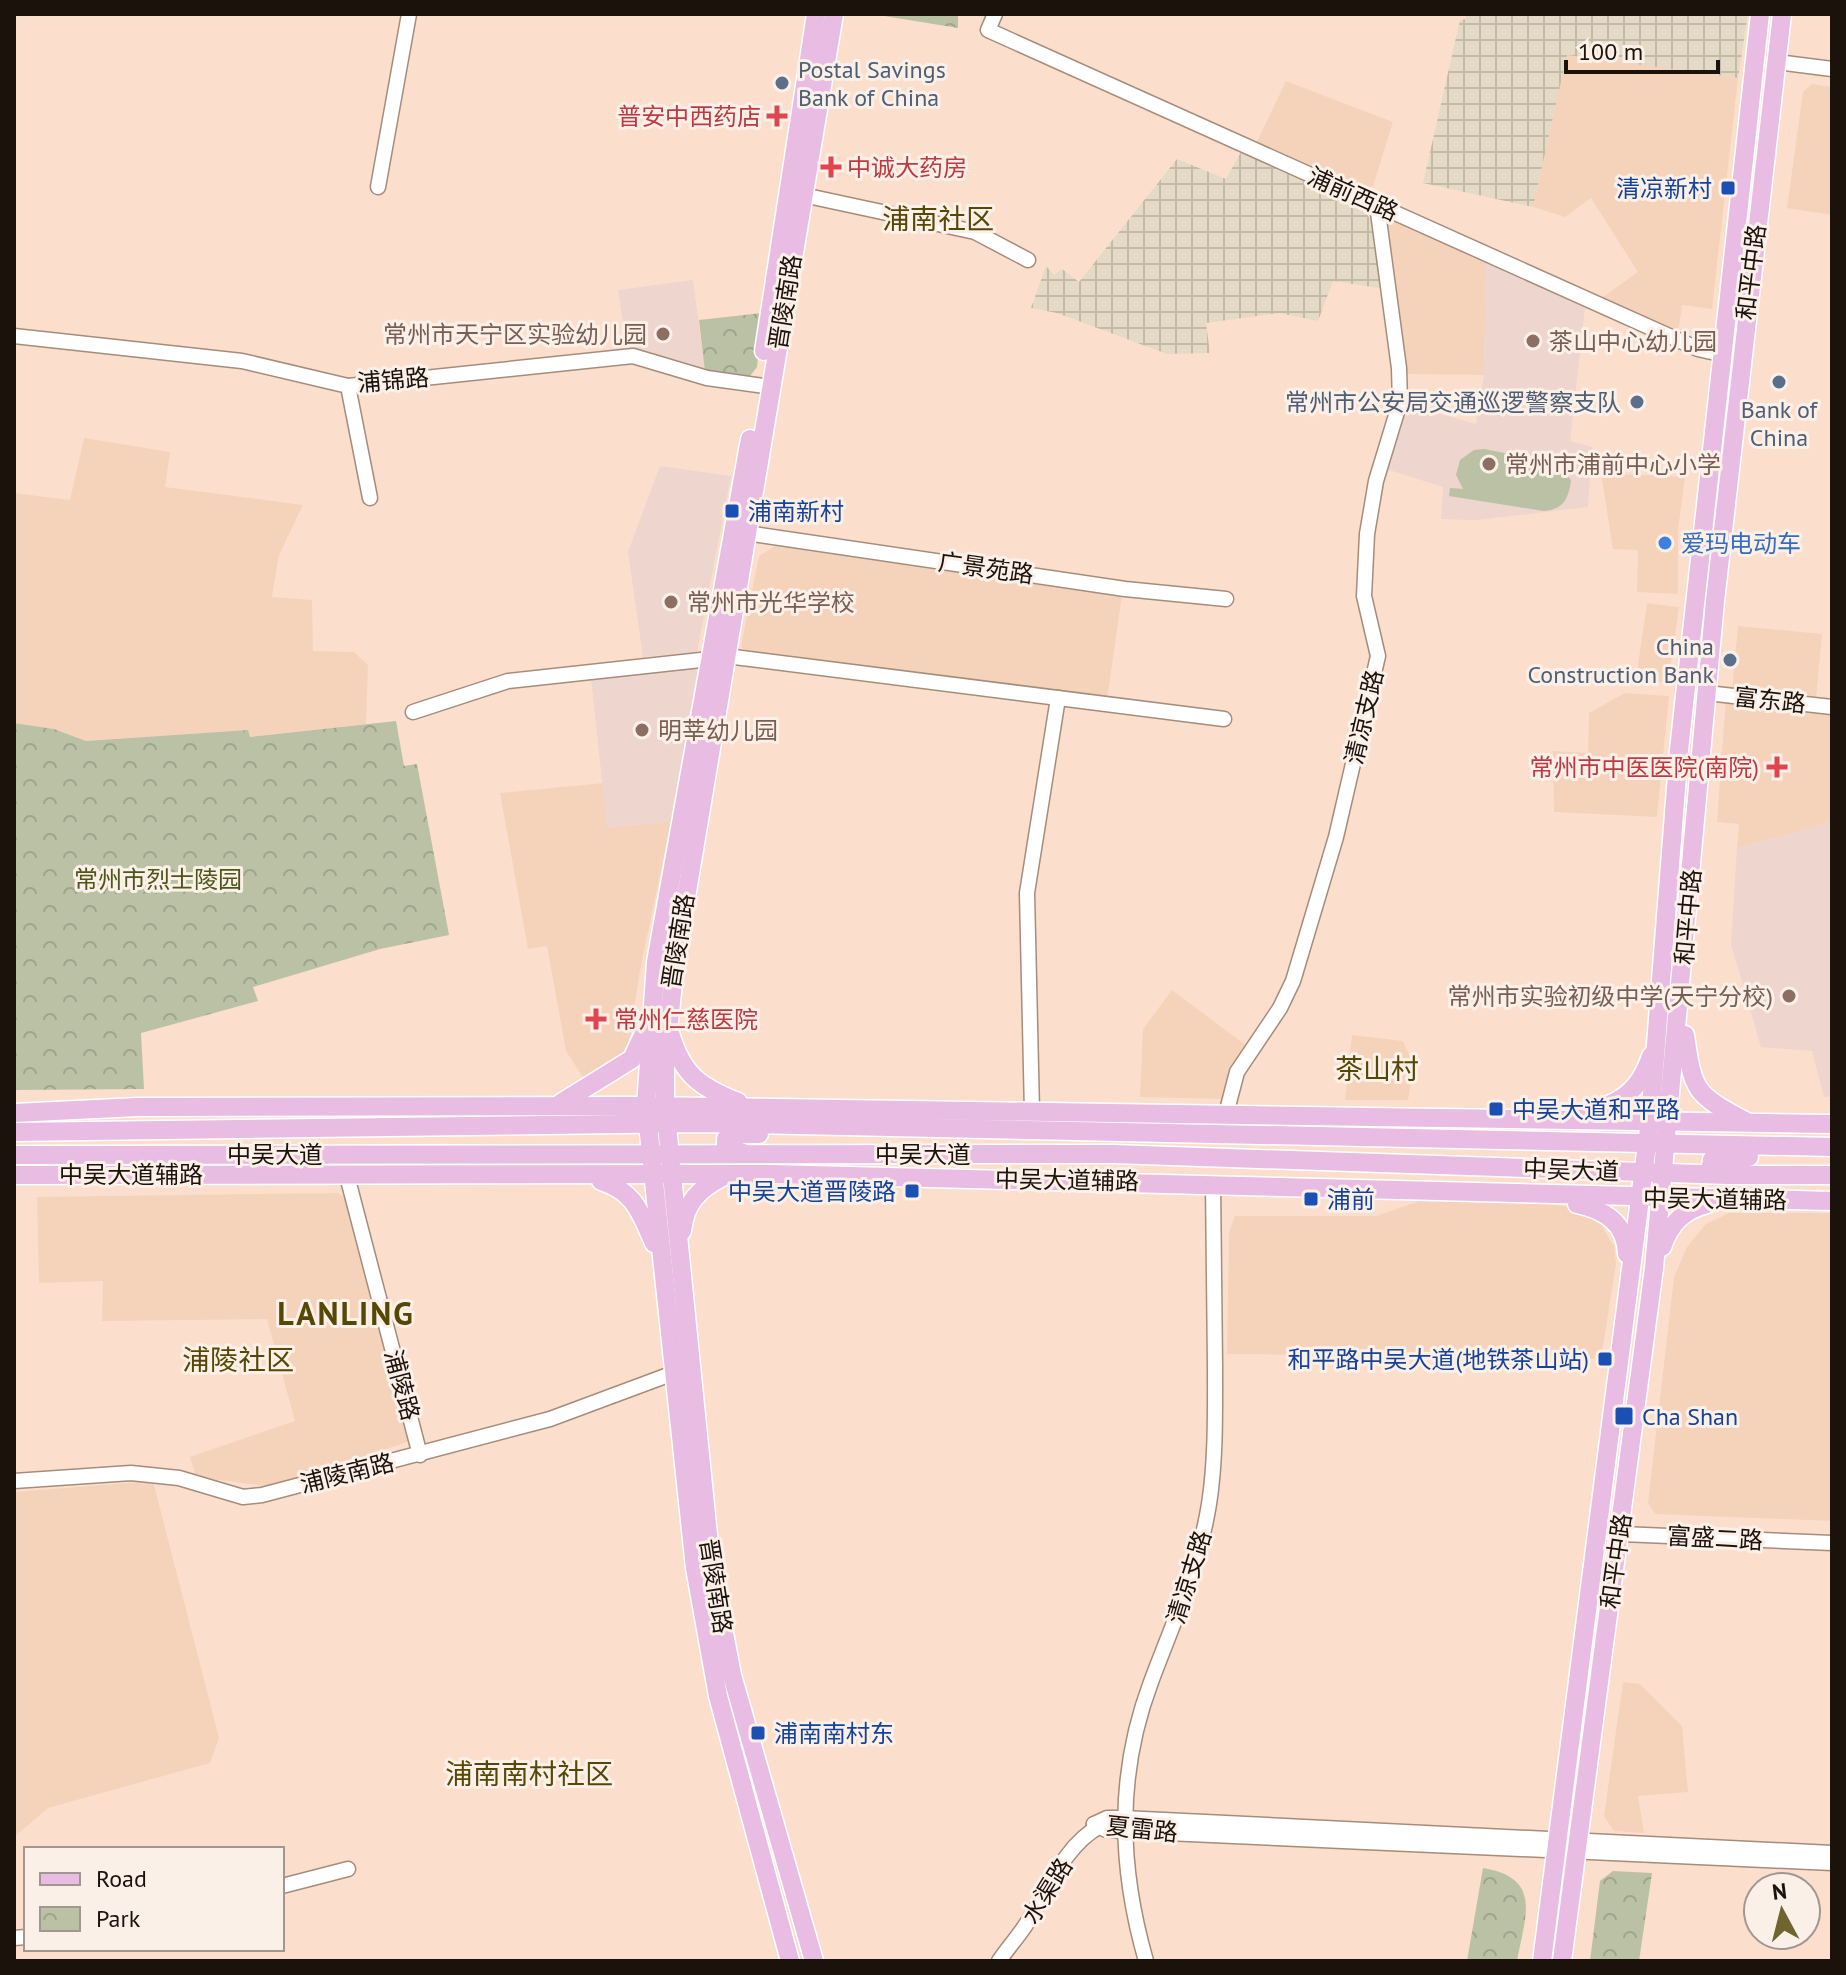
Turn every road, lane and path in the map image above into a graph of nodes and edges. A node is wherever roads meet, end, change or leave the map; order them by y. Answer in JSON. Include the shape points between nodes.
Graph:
{"nodes":[{"id":1,"x":409,"y":14,"type":"edge"},
{"id":2,"x":816,"y":14,"type":"edge"},
{"id":3,"x":834,"y":14,"type":"edge"},
{"id":4,"x":995,"y":14,"type":"edge"},
{"id":5,"x":1760,"y":14,"type":"edge"},
{"id":6,"x":1782,"y":14,"type":"edge"},
{"id":7,"x":1777,"y":62,"type":"junction"},
{"id":8,"x":1832,"y":69,"type":"edge"},
{"id":9,"x":378,"y":187,"type":"dead end"},
{"id":10,"x":803,"y":195,"type":"junction"},
{"id":11,"x":1377,"y":205,"type":"junction"},
{"id":12,"x":1028,"y":260,"type":"dead end"},
{"id":13,"x":14,"y":336,"type":"edge"},
{"id":14,"x":1720,"y":354,"type":"junction"},
{"id":15,"x":348,"y":386,"type":"junction"},
{"id":16,"x":765,"y":387,"type":"junction"},
{"id":17,"x":370,"y":498,"type":"dead end"},
{"id":18,"x":746,"y":533,"type":"junction"},
{"id":19,"x":1226,"y":599,"type":"dead end"},
{"id":20,"x":718,"y":657,"type":"junction"},
{"id":21,"x":1707,"y":693,"type":"junction"},
{"id":22,"x":1058,"y":698,"type":"junction"},
{"id":23,"x":1832,"y":707,"type":"edge"},
{"id":24,"x":413,"y":712,"type":"dead end"},
{"id":25,"x":1224,"y":719,"type":"dead end"},
{"id":26,"x":1681,"y":1006,"type":"junction"},
{"id":27,"x":649,"y":1021,"type":"junction"},
{"id":28,"x":668,"y":1026,"type":"junction"},
{"id":29,"x":1660,"y":1027,"type":"junction"},
{"id":30,"x":555,"y":1106,"type":"junction"},
{"id":31,"x":137,"y":1107,"type":"junction"},
{"id":32,"x":217,"y":1107,"type":"junction"},
{"id":33,"x":751,"y":1107,"type":"junction"},
{"id":34,"x":1032,"y":1112,"type":"junction"},
{"id":35,"x":1054,"y":1112,"type":"junction"},
{"id":36,"x":14,"y":1113,"type":"edge"},
{"id":37,"x":1226,"y":1114,"type":"junction"},
{"id":38,"x":666,"y":1115,"type":"junction"},
{"id":39,"x":646,"y":1116,"type":"junction"},
{"id":40,"x":922,"y":1119,"type":"junction"},
{"id":41,"x":1555,"y":1119,"type":"junction"},
{"id":42,"x":1660,"y":1121,"type":"junction"},
{"id":43,"x":1747,"y":1123,"type":"junction"},
{"id":44,"x":1826,"y":1125,"type":"edge"},
{"id":45,"x":601,"y":1126,"type":"junction"},
{"id":46,"x":456,"y":1128,"type":"junction"},
{"id":47,"x":340,"y":1129,"type":"junction"},
{"id":48,"x":54,"y":1131,"type":"junction"},
{"id":49,"x":14,"y":1132,"type":"edge"},
{"id":50,"x":1165,"y":1135,"type":"junction"},
{"id":51,"x":1220,"y":1136,"type":"junction"},
{"id":52,"x":1414,"y":1139,"type":"junction"},
{"id":53,"x":1468,"y":1139,"type":"junction"},
{"id":54,"x":1560,"y":1141,"type":"junction"},
{"id":55,"x":1647,"y":1143,"type":"junction"},
{"id":56,"x":1667,"y":1143,"type":"junction"},
{"id":57,"x":1832,"y":1147,"type":"edge"},
{"id":58,"x":520,"y":1153,"type":"junction"},
{"id":59,"x":379,"y":1154,"type":"junction"},
{"id":60,"x":650,"y":1154,"type":"junction"},
{"id":61,"x":669,"y":1154,"type":"junction"},
{"id":62,"x":714,"y":1154,"type":"junction"},
{"id":63,"x":746,"y":1154,"type":"junction"},
{"id":64,"x":1113,"y":1154,"type":"junction"},
{"id":65,"x":14,"y":1155,"type":"edge"},
{"id":66,"x":89,"y":1155,"type":"junction"},
{"id":67,"x":194,"y":1155,"type":"junction"},
{"id":68,"x":1068,"y":1155,"type":"junction"},
{"id":69,"x":1832,"y":1159,"type":"edge"},
{"id":70,"x":1299,"y":1162,"type":"junction"},
{"id":71,"x":1360,"y":1163,"type":"junction"},
{"id":72,"x":14,"y":1165,"type":"edge"},
{"id":73,"x":1396,"y":1165,"type":"junction"},
{"id":74,"x":1643,"y":1173,"type":"junction"},
{"id":75,"x":1664,"y":1173,"type":"junction"},
{"id":76,"x":14,"y":1175,"type":"edge"},
{"id":77,"x":305,"y":1175,"type":"junction"},
{"id":78,"x":652,"y":1175,"type":"junction"},
{"id":79,"x":672,"y":1175,"type":"junction"},
{"id":80,"x":726,"y":1175,"type":"junction"},
{"id":81,"x":804,"y":1175,"type":"junction"},
{"id":82,"x":1728,"y":1175,"type":"junction"},
{"id":83,"x":1775,"y":1175,"type":"junction"},
{"id":84,"x":1832,"y":1175,"type":"edge"},
{"id":85,"x":347,"y":1176,"type":"junction"},
{"id":86,"x":393,"y":1176,"type":"junction"},
{"id":87,"x":582,"y":1176,"type":"junction"},
{"id":88,"x":971,"y":1178,"type":"junction"},
{"id":89,"x":1213,"y":1184,"type":"junction"},
{"id":90,"x":1464,"y":1192,"type":"junction"},
{"id":91,"x":1539,"y":1195,"type":"junction"},
{"id":92,"x":1640,"y":1198,"type":"junction"},
{"id":93,"x":1661,"y":1198,"type":"junction"},
{"id":94,"x":1699,"y":1199,"type":"junction"},
{"id":95,"x":1739,"y":1201,"type":"junction"},
{"id":96,"x":1832,"y":1201,"type":"edge"},
{"id":97,"x":670,"y":1257,"type":"junction"},
{"id":98,"x":1654,"y":1268,"type":"junction"},
{"id":99,"x":1627,"y":1302,"type":"junction"},
{"id":100,"x":671,"y":1374,"type":"junction"},
{"id":101,"x":420,"y":1455,"type":"junction"},
{"id":102,"x":14,"y":1481,"type":"edge"},
{"id":103,"x":1598,"y":1533,"type":"junction"},
{"id":104,"x":1620,"y":1533,"type":"junction"},
{"id":105,"x":1832,"y":1543,"type":"edge"},
{"id":106,"x":1123,"y":1824,"type":"junction"},
{"id":107,"x":1100,"y":1826,"type":"joint"},
{"id":108,"x":1558,"y":1848,"type":"junction"},
{"id":109,"x":1578,"y":1848,"type":"junction"},
{"id":110,"x":1832,"y":1853,"type":"edge"},
{"id":111,"x":1832,"y":1863,"type":"edge"},
{"id":112,"x":348,"y":1869,"type":"dead end"},
{"id":113,"x":284,"y":1885,"type":"edge"},
{"id":114,"x":790,"y":1961,"type":"edge"},
{"id":115,"x":814,"y":1961,"type":"edge"},
{"id":116,"x":999,"y":1961,"type":"edge"},
{"id":117,"x":1146,"y":1961,"type":"edge"},
{"id":118,"x":1542,"y":1961,"type":"edge"},
{"id":119,"x":1562,"y":1961,"type":"edge"}],
"edges":[{"from":1,"to":9,"type":"street"},
{"from":2,"to":16,"type":"main road","name":"晋陵南路"},
{"from":3,"to":10,"type":"main road","name":"晋陵南路"},
{"from":4,"to":11,"type":"street","name":"浦前西路","via":[[988,30]]},
{"from":5,"to":14,"type":"main road","name":"和平中路"},
{"from":6,"to":7,"type":"main road","name":"和平中路"},
{"from":7,"to":8,"type":"street"},
{"from":7,"to":21,"type":"main road","name":"和平中路"},
{"from":10,"to":12,"type":"street","via":[[975,232]]},
{"from":10,"to":16,"type":"main road","name":"晋陵南路"},
{"from":11,"to":14,"type":"street","name":"浦前西路","via":[[1698,349]]},
{"from":11,"to":37,"type":"street","name":"清凉支路","via":[[1400,391],[1367,534],[1364,596],[1378,656],[1336,837],[1293,981],[1237,1072]]},
{"from":13,"to":15,"type":"street","name":"浦锦路","via":[[242,361]]},
{"from":14,"to":29,"type":"main road","name":"和平中路","via":[[1679,750]]},
{"from":15,"to":16,"type":"street","name":"浦锦路","via":[[633,356],[707,378]]},
{"from":15,"to":17,"type":"street"},
{"from":16,"to":18,"type":"main road","name":"晋陵南路"},
{"from":16,"to":20,"type":"main road","name":"晋陵南路"},
{"from":18,"to":19,"type":"street","name":"广景苑路"},
{"from":18,"to":20,"type":"main road","name":"晋陵南路"},
{"from":20,"to":22,"type":"street"},
{"from":20,"to":24,"type":"street","via":[[508,681]]},
{"from":20,"to":27,"type":"main road","name":"晋陵南路","via":[[656,962]]},
{"from":20,"to":28,"type":"main road","name":"晋陵南路"},
{"from":21,"to":23,"type":"street","name":"富东路"},
{"from":21,"to":26,"type":"main road","name":"和平中路"},
{"from":22,"to":25,"type":"street"},
{"from":22,"to":34,"type":"street","via":[[1027,893]]},
{"from":26,"to":42,"type":"main road","name":"和平中路"},
{"from":26,"to":43,"type":"main road","via":[[1690,1073],[1705,1100]]},
{"from":27,"to":30,"type":"main road","via":[[632,1059]]},
{"from":27,"to":39,"type":"main road","name":"晋陵南路"},
{"from":28,"to":33,"type":"main road","via":[[676,1054],[692,1077],[707,1091]]},
{"from":28,"to":38,"type":"main road","name":"晋陵南路"},
{"from":29,"to":41,"type":"main road","via":[[1645,1075],[1615,1105]]},
{"from":29,"to":42,"type":"main road","name":"和平中路"},
{"from":30,"to":32,"type":"main road"},
{"from":30,"to":39,"type":"main road"},
{"from":30,"to":46,"type":"main road","via":[[486,1116]]},
{"from":31,"to":32,"type":"main road"},
{"from":31,"to":36,"type":"main road"},
{"from":31,"to":48,"type":"main road"},
{"from":32,"to":47,"type":"main road","via":[[240,1115],[298,1116]]},
{"from":33,"to":38,"type":"main road"},
{"from":33,"to":40,"type":"main road"},
{"from":34,"to":35,"type":"main road"},
{"from":34,"to":40,"type":"main road"},
{"from":35,"to":37,"type":"main road"},
{"from":35,"to":50,"type":"main road"},
{"from":37,"to":41,"type":"main road"},
{"from":38,"to":39,"type":"main road"},
{"from":38,"to":40,"type":"main road","name":"中吴大道","via":[[856,1125]]},
{"from":38,"to":61,"type":"main road","name":"晋陵南路"},
{"from":39,"to":45,"type":"main road","name":"中吴大道"},
{"from":39,"to":60,"type":"main road","name":"晋陵南路"},
{"from":40,"to":50,"type":"main road","name":"中吴大道"},
{"from":40,"to":63,"type":"main road","via":[[860,1137],[742,1134],[726,1139],[726,1146]]},
{"from":41,"to":42,"type":"main road"},
{"from":41,"to":52,"type":"main road","via":[[1531,1129],[1472,1128]]},
{"from":42,"to":43,"type":"main road"},
{"from":42,"to":55,"type":"main road","name":"和平中路"},
{"from":42,"to":56,"type":"main road","name":"和平中路"},
{"from":43,"to":44,"type":"main road"},
{"from":45,"to":46,"type":"main road","name":"中吴大道"},
{"from":45,"to":59,"type":"main road","via":[[610,1136],[455,1140]]},
{"from":46,"to":47,"type":"main road","name":"中吴大道"},
{"from":47,"to":48,"type":"main road","name":"中吴大道"},
{"from":48,"to":49,"type":"main road","name":"中吴大道"},
{"from":50,"to":51,"type":"main road","name":"中吴大道"},
{"from":51,"to":52,"type":"main road","name":"中吴大道"},
{"from":51,"to":68,"type":"main road","via":[[1231,1147],[1122,1146]]},
{"from":52,"to":53,"type":"main road","name":"中吴大道"},
{"from":53,"to":54,"type":"main road","name":"中吴大道"},
{"from":53,"to":70,"type":"main road","via":[[1390,1146],[1296,1145],[1284,1151],[1284,1156]]},
{"from":54,"to":55,"type":"main road","name":"中吴大道"},
{"from":54,"to":71,"type":"main road","via":[[1579,1150],[1578,1157],[1474,1155]]},
{"from":55,"to":56,"type":"main road","name":"中吴大道"},
{"from":55,"to":74,"type":"main road","name":"和平中路"},
{"from":56,"to":57,"type":"main road","name":"中吴大道"},
{"from":56,"to":75,"type":"main road","name":"和平中路"},
{"from":58,"to":59,"type":"main road","name":"中吴大道"},
{"from":58,"to":60,"type":"main road","name":"中吴大道"},
{"from":58,"to":86,"type":"main road","via":[[503,1160],[447,1160]]},
{"from":59,"to":67,"type":"main road","name":"中吴大道"},
{"from":60,"to":61,"type":"main road","name":"中吴大道"},
{"from":60,"to":78,"type":"main road","name":"晋陵南路"},
{"from":61,"to":62,"type":"main road","name":"中吴大道"},
{"from":61,"to":79,"type":"main road","name":"晋陵南路"},
{"from":62,"to":63,"type":"main road","name":"中吴大道"},
{"from":62,"to":81,"type":"main road"},
{"from":63,"to":68,"type":"main road","name":"中吴大道"},
{"from":64,"to":68,"type":"main road","name":"中吴大道"},
{"from":64,"to":70,"type":"main road","name":"中吴大道"},
{"from":64,"to":88,"type":"main road","via":[[1079,1166],[1018,1167]]},
{"from":65,"to":66,"type":"main road","name":"中吴大道"},
{"from":66,"to":67,"type":"main road","name":"中吴大道"},
{"from":66,"to":72,"type":"main road"},
{"from":67,"to":77,"type":"main road","via":[[262,1162]]},
{"from":69,"to":82,"type":"main road","via":[[1712,1160],[1711,1166]]},
{"from":70,"to":71,"type":"main road","name":"中吴大道"},
{"from":71,"to":73,"type":"main road","name":"中吴大道"},
{"from":73,"to":74,"type":"main road","name":"中吴大道"},
{"from":73,"to":90,"type":"main road"},
{"from":74,"to":75,"type":"main road","name":"中吴大道"},
{"from":74,"to":92,"type":"main road","name":"和平中路"},
{"from":75,"to":82,"type":"main road","name":"中吴大道"},
{"from":75,"to":93,"type":"main road","name":"和平中路"},
{"from":76,"to":77,"type":"main road","name":"中吴大道辅路"},
{"from":77,"to":85,"type":"main road","name":"中吴大道辅路"},
{"from":78,"to":79,"type":"main road","name":"中吴大道辅路"},
{"from":78,"to":87,"type":"main road","name":"中吴大道辅路"},
{"from":78,"to":97,"type":"main road","name":"晋陵南路"},
{"from":79,"to":80,"type":"main road","name":"中吴大道辅路"},
{"from":79,"to":97,"type":"main road","name":"晋陵南路"},
{"from":80,"to":81,"type":"main road","name":"中吴大道辅路"},
{"from":80,"to":97,"type":"main road","via":[[699,1189]]},
{"from":81,"to":88,"type":"main road","name":"中吴大道辅路"},
{"from":82,"to":83,"type":"main road","name":"中吴大道"},
{"from":83,"to":84,"type":"main road","name":"中吴大道"},
{"from":83,"to":94,"type":"main road"},
{"from":85,"to":86,"type":"main road","name":"中吴大道辅路"},
{"from":85,"to":101,"type":"street","name":"浦陵路"},
{"from":86,"to":87,"type":"main road","name":"中吴大道辅路"},
{"from":87,"to":97,"type":"main road","via":[[621,1187]]},
{"from":88,"to":89,"type":"main road","name":"中吴大道辅路"},
{"from":89,"to":90,"type":"main road","name":"中吴大道辅路"},
{"from":89,"to":106,"type":"street","name":"清凉支路","via":[[1210,1502],[1189,1587],[1150,1684],[1135,1738]]},
{"from":90,"to":91,"type":"main road","name":"中吴大道辅路"},
{"from":91,"to":92,"type":"main road","name":"中吴大道辅路"},
{"from":91,"to":99,"type":"main road","via":[[1600,1209],[1623,1230]]},
{"from":92,"to":93,"type":"main road","name":"中吴大道辅路"},
{"from":92,"to":99,"type":"main road","name":"和平中路"},
{"from":93,"to":94,"type":"main road","name":"中吴大道辅路"},
{"from":93,"to":98,"type":"main road","name":"和平中路"},
{"from":94,"to":95,"type":"main road","name":"中吴大道辅路"},
{"from":95,"to":96,"type":"main road","name":"中吴大道辅路"},
{"from":95,"to":98,"type":"main road","via":[[1703,1204],[1683,1214],[1669,1229]]},
{"from":97,"to":100,"type":"main road","name":"晋陵南路"},
{"from":97,"to":115,"type":"main road","name":"晋陵南路","via":[[711,1565],[732,1675]]},
{"from":98,"to":104,"type":"main road","name":"和平中路"},
{"from":99,"to":103,"type":"main road","name":"和平中路"},
{"from":100,"to":101,"type":"street","name":"浦陵南路","via":[[550,1419]]},
{"from":100,"to":114,"type":"main road","name":"晋陵南路","via":[[695,1568],[718,1696]]},
{"from":101,"to":102,"type":"street","name":"浦陵南路","via":[[243,1497],[179,1478],[131,1473]]},
{"from":103,"to":104,"type":"street","name":"富盛二路"},
{"from":103,"to":108,"type":"main road","name":"和平中路"},
{"from":104,"to":105,"type":"street","name":"富盛二路"},
{"from":104,"to":109,"type":"main road","name":"和平中路"},
{"from":106,"to":107,"type":"street","name":"夏雷路","via":[[1107,1818],[1094,1824]]},
{"from":106,"to":108,"type":"street","name":"夏雷路"},
{"from":106,"to":117,"type":"street","name":"清凉支路","via":[[1127,1879]]},
{"from":107,"to":116,"type":"street","name":"水渠路","via":[[1063,1860]]},
{"from":108,"to":109,"type":"street","name":"夏雷路"},
{"from":108,"to":118,"type":"main road","name":"和平中路"},
{"from":109,"to":110,"type":"street","name":"夏雷路"},
{"from":109,"to":111,"type":"street","name":"夏雷路"},
{"from":109,"to":119,"type":"main road","name":"和平中路"},
{"from":112,"to":113,"type":"street"}]}
